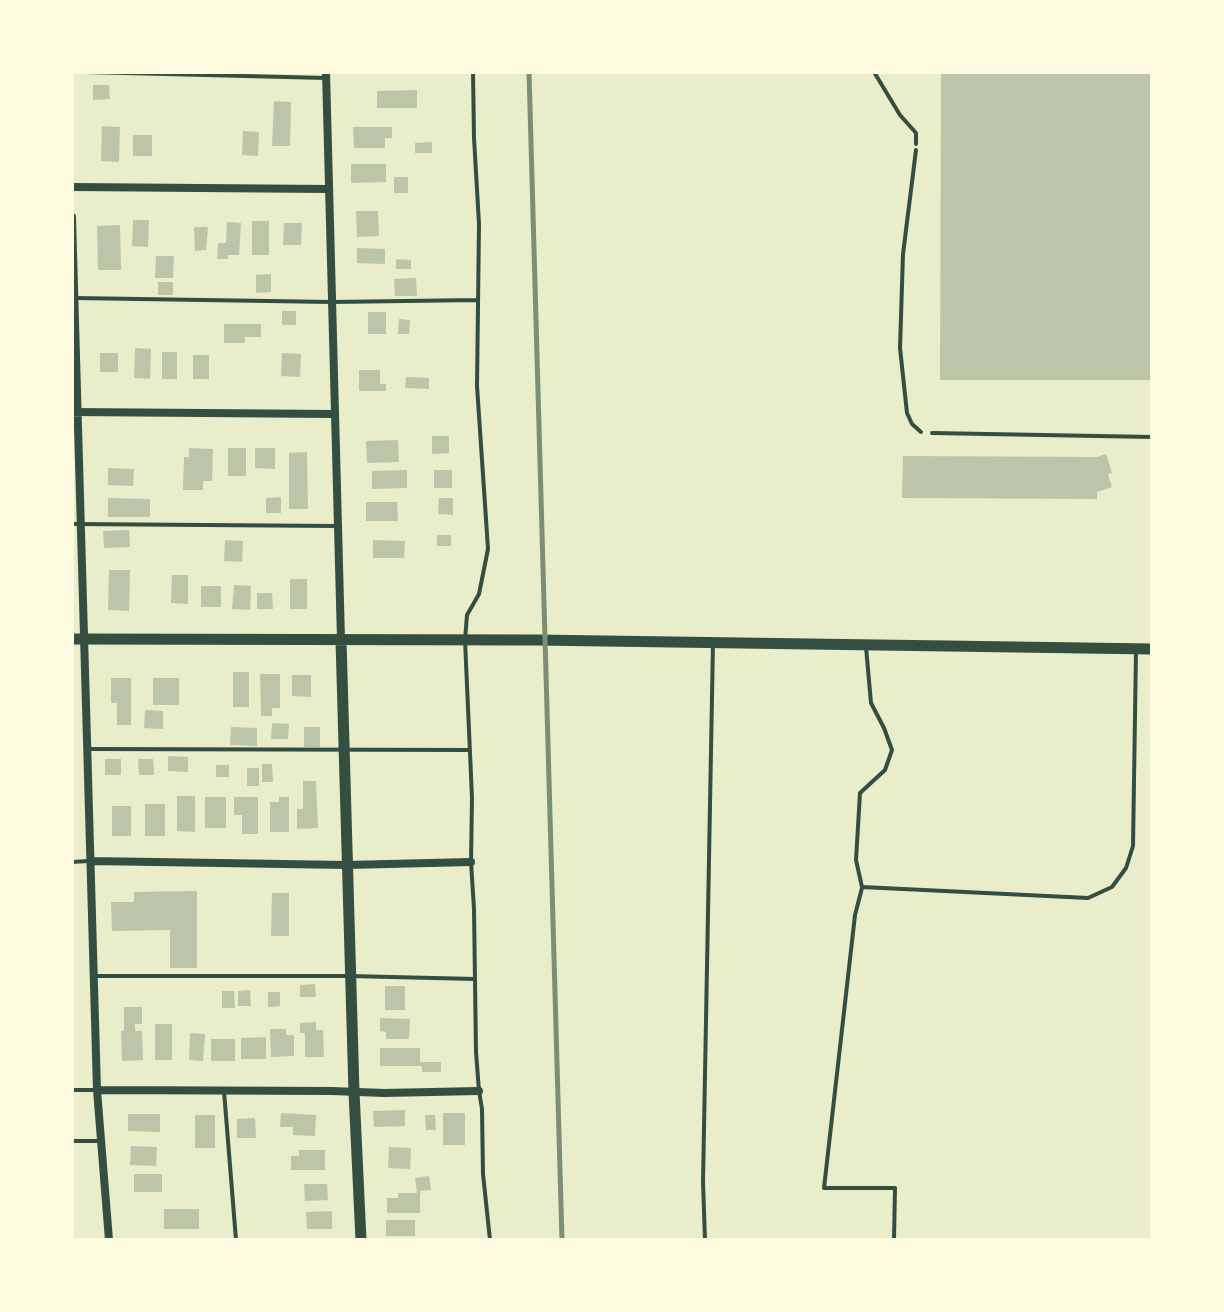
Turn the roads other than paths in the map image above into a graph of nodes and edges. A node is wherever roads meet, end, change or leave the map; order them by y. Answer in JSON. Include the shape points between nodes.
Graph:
{"nodes":[{"id":1,"x":85,"y":72,"type":"edge"},
{"id":2,"x":473,"y":72,"type":"edge"},
{"id":3,"x":874,"y":72,"type":"edge"},
{"id":4,"x":326,"y":75,"type":"edge"},
{"id":5,"x":916,"y":144,"type":"dead end"},
{"id":6,"x":916,"y":150,"type":"dead end"},
{"id":7,"x":72,"y":187,"type":"edge"},
{"id":8,"x":328,"y":189,"type":"junction"},
{"id":9,"x":72,"y":217,"type":"edge"},
{"id":10,"x":73,"y":298,"type":"edge"},
{"id":11,"x":478,"y":300,"type":"junction"},
{"id":12,"x":332,"y":302,"type":"junction"},
{"id":13,"x":75,"y":412,"type":"edge"},
{"id":14,"x":334,"y":414,"type":"junction"},
{"id":15,"x":921,"y":432,"type":"dead end"},
{"id":16,"x":932,"y":433,"type":"dead end"},
{"id":17,"x":1152,"y":437,"type":"edge"},
{"id":18,"x":77,"y":524,"type":"edge"},
{"id":19,"x":337,"y":526,"type":"junction"},
{"id":20,"x":78,"y":639,"type":"edge"},
{"id":21,"x":341,"y":640,"type":"junction"},
{"id":22,"x":465,"y":640,"type":"junction"},
{"id":23,"x":713,"y":643,"type":"junction"},
{"id":24,"x":866,"y":644,"type":"junction"},
{"id":25,"x":1136,"y":649,"type":"junction"},
{"id":26,"x":1152,"y":649,"type":"edge"},
{"id":27,"x":87,"y":749,"type":"junction"},
{"id":28,"x":344,"y":750,"type":"junction"},
{"id":29,"x":469,"y":750,"type":"junction"},
{"id":30,"x":90,"y":861,"type":"junction"},
{"id":31,"x":72,"y":862,"type":"edge"},
{"id":32,"x":471,"y":862,"type":"junction"},
{"id":33,"x":347,"y":865,"type":"junction"},
{"id":34,"x":862,"y":887,"type":"junction"},
{"id":35,"x":94,"y":976,"type":"junction"},
{"id":36,"x":350,"y":976,"type":"junction"},
{"id":37,"x":475,"y":979,"type":"junction"},
{"id":38,"x":72,"y":1090,"type":"edge"},
{"id":39,"x":97,"y":1090,"type":"junction"},
{"id":40,"x":224,"y":1090,"type":"junction"},
{"id":41,"x":479,"y":1091,"type":"junction"},
{"id":42,"x":354,"y":1092,"type":"junction"},
{"id":43,"x":72,"y":1141,"type":"edge"},
{"id":44,"x":101,"y":1141,"type":"junction"},
{"id":45,"x":109,"y":1240,"type":"edge"},
{"id":46,"x":236,"y":1240,"type":"edge"},
{"id":47,"x":361,"y":1240,"type":"edge"},
{"id":48,"x":490,"y":1240,"type":"edge"},
{"id":49,"x":705,"y":1240,"type":"edge"},
{"id":50,"x":894,"y":1240,"type":"edge"}],
"edges":[{"from":1,"to":4,"type":"lane"},
{"from":2,"to":11,"type":"lane"},
{"from":3,"to":5,"type":"lane","via":[[916,133]]},
{"from":4,"to":8,"type":"street"},
{"from":6,"to":15,"type":"lane","via":[[903,254],[900,348],[907,413]]},
{"from":7,"to":8,"type":"street"},
{"from":8,"to":12,"type":"street"},
{"from":9,"to":10,"type":"street"},
{"from":10,"to":12,"type":"lane"},
{"from":10,"to":13,"type":"street"},
{"from":11,"to":12,"type":"lane"},
{"from":11,"to":22,"type":"lane","via":[[477,386],[488,549],[479,594],[467,615]]},
{"from":12,"to":14,"type":"street"},
{"from":13,"to":14,"type":"street"},
{"from":13,"to":18,"type":"street"},
{"from":14,"to":19,"type":"street"},
{"from":16,"to":17,"type":"lane"},
{"from":18,"to":19,"type":"lane"},
{"from":18,"to":20,"type":"street"},
{"from":19,"to":21,"type":"street"},
{"from":20,"to":21,"type":"street"},
{"from":20,"to":27,"type":"street"},
{"from":21,"to":22,"type":"street"},
{"from":21,"to":28,"type":"street"},
{"from":22,"to":23,"type":"street"},
{"from":22,"to":29,"type":"lane"},
{"from":23,"to":24,"type":"street"},
{"from":23,"to":49,"type":"lane"},
{"from":24,"to":25,"type":"street"},
{"from":24,"to":34,"type":"lane","via":[[871,703],[892,750],[885,770],[860,793],[856,860]]},
{"from":25,"to":26,"type":"street"},
{"from":25,"to":34,"type":"lane","via":[[1133,846],[1112,887],[1088,898]]},
{"from":27,"to":28,"type":"lane"},
{"from":27,"to":30,"type":"street"},
{"from":28,"to":29,"type":"lane"},
{"from":28,"to":33,"type":"street"},
{"from":29,"to":32,"type":"lane"},
{"from":30,"to":31,"type":"lane"},
{"from":30,"to":33,"type":"street"},
{"from":30,"to":35,"type":"street"},
{"from":32,"to":33,"type":"street"},
{"from":32,"to":37,"type":"lane"},
{"from":33,"to":36,"type":"street"},
{"from":34,"to":50,"type":"lane","via":[[824,1188],[895,1188]]},
{"from":35,"to":36,"type":"lane"},
{"from":35,"to":39,"type":"street"},
{"from":36,"to":37,"type":"lane"},
{"from":36,"to":42,"type":"street"},
{"from":37,"to":41,"type":"lane"},
{"from":38,"to":39,"type":"lane"},
{"from":39,"to":40,"type":"street"},
{"from":39,"to":44,"type":"street"},
{"from":40,"to":42,"type":"street"},
{"from":40,"to":46,"type":"lane"},
{"from":41,"to":42,"type":"street"},
{"from":41,"to":48,"type":"lane"},
{"from":42,"to":47,"type":"street"},
{"from":43,"to":44,"type":"lane"},
{"from":44,"to":45,"type":"street"}]}
